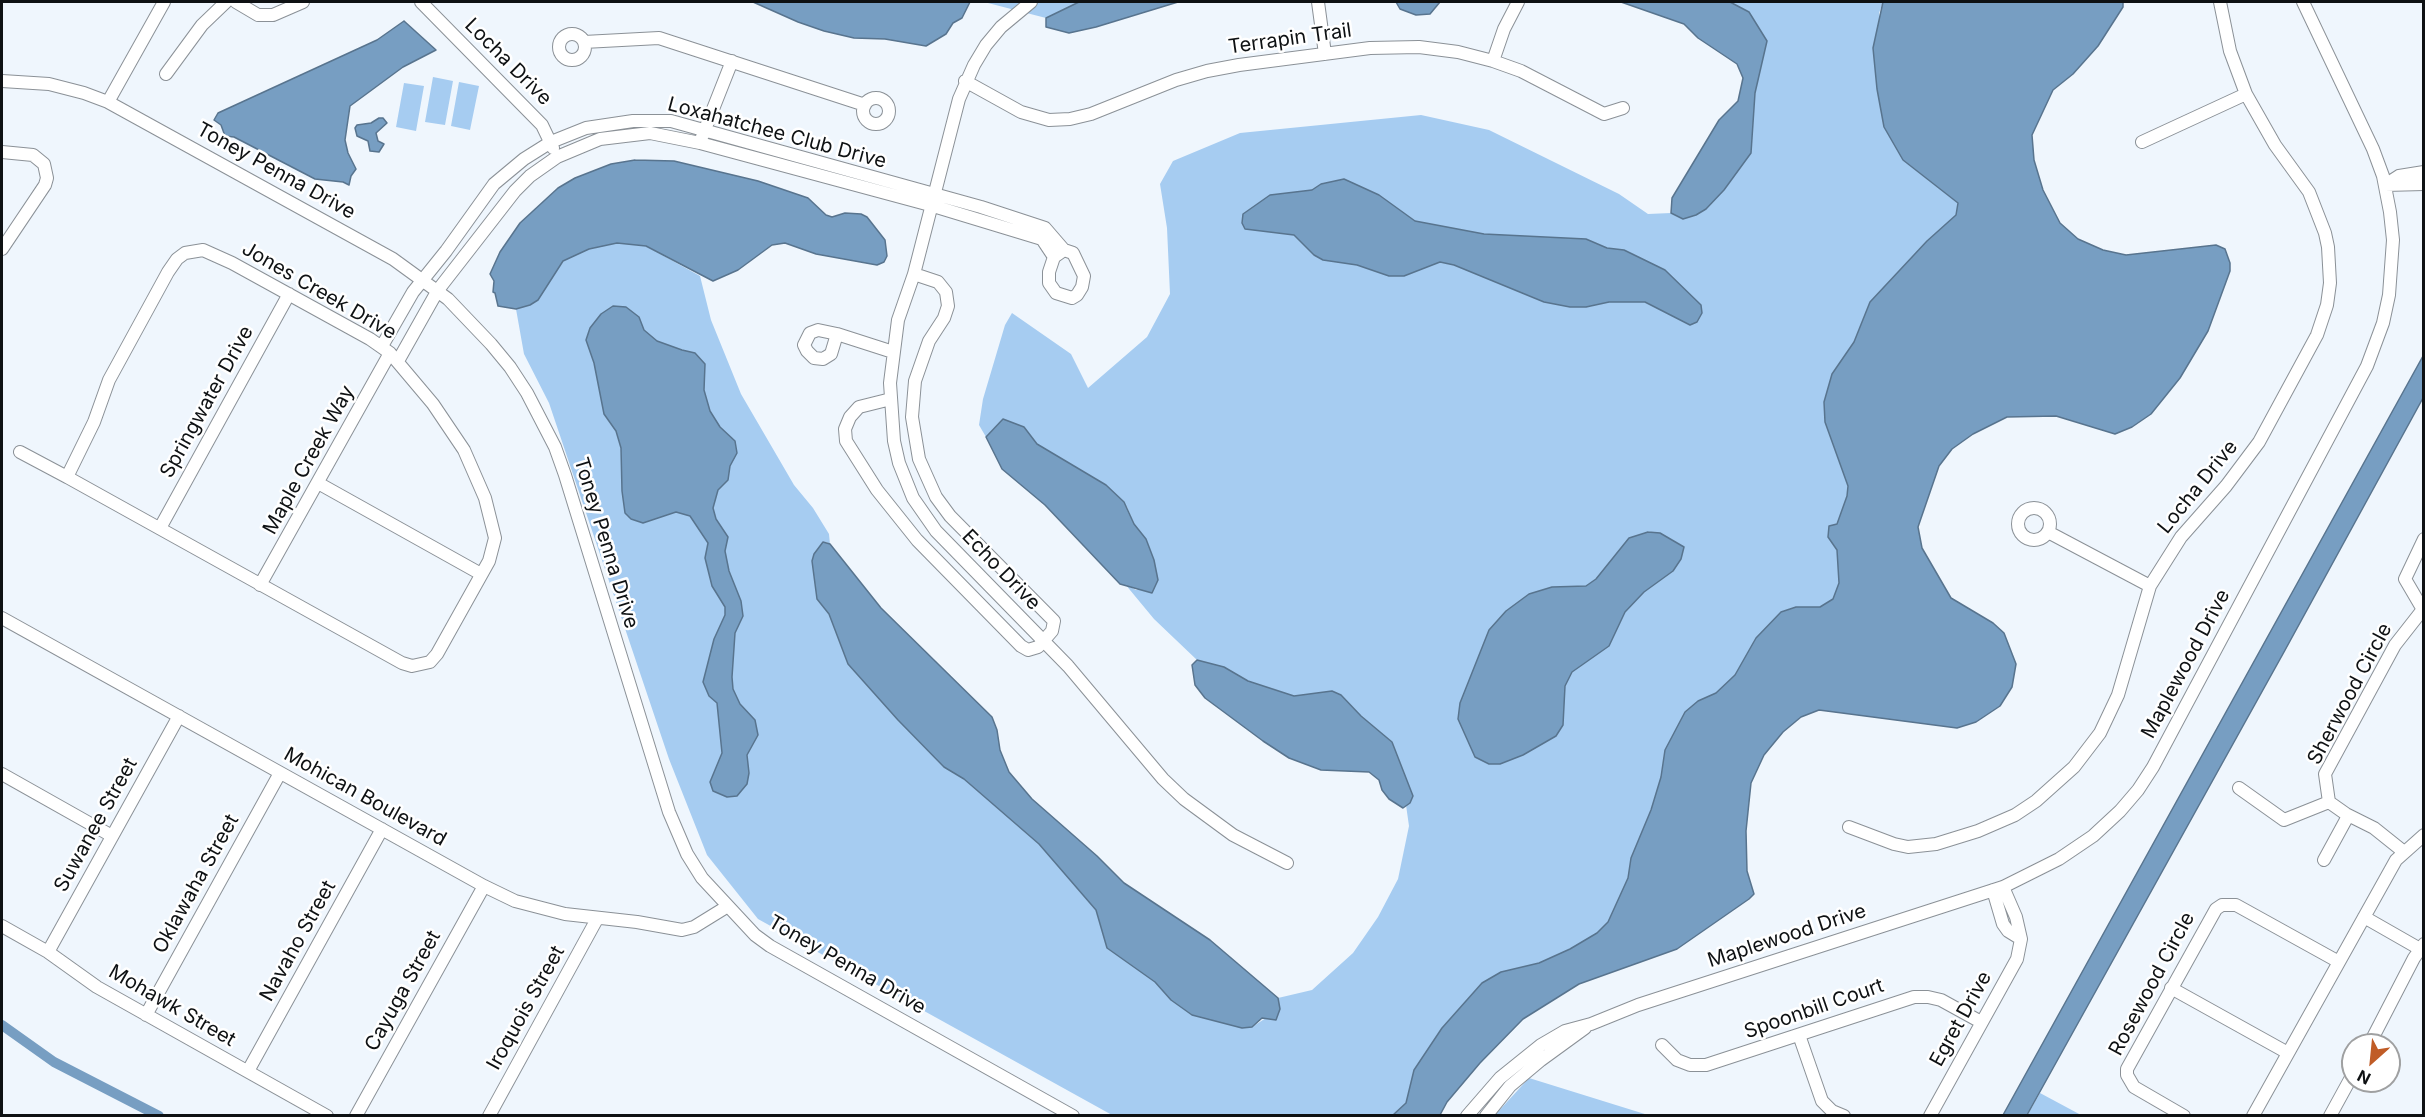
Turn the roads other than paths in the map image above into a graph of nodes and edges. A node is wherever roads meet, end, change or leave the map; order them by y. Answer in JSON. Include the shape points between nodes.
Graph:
{"nodes":[{"id":1,"x":164,"y":2,"type":"edge"},
{"id":2,"x":226,"y":2,"type":"edge"},
{"id":3,"x":236,"y":2,"type":"edge"},
{"id":4,"x":303,"y":2,"type":"edge"},
{"id":5,"x":420,"y":2,"type":"edge"},
{"id":6,"x":1030,"y":2,"type":"edge"},
{"id":7,"x":1318,"y":2,"type":"edge"},
{"id":8,"x":1518,"y":2,"type":"edge"},
{"id":9,"x":2220,"y":2,"type":"edge"},
{"id":10,"x":2303,"y":2,"type":"edge"},
{"id":11,"x":584,"y":42,"type":"dead end"},
{"id":12,"x":1325,"y":54,"type":"junction"},
{"id":13,"x":732,"y":61,"type":"junction"},
{"id":14,"x":1493,"y":61,"type":"junction"},
{"id":15,"x":166,"y":74,"type":"dead end"},
{"id":16,"x":2,"y":81,"type":"edge"},
{"id":17,"x":965,"y":81,"type":"junction"},
{"id":18,"x":2246,"y":94,"type":"junction"},
{"id":19,"x":108,"y":102,"type":"junction"},
{"id":20,"x":865,"y":105,"type":"dead end"},
{"id":21,"x":1623,"y":108,"type":"dead end"},
{"id":22,"x":705,"y":130,"type":"junction"},
{"id":23,"x":2142,"y":141,"type":"dead end"},
{"id":24,"x":551,"y":142,"type":"junction"},
{"id":25,"x":700,"y":143,"type":"junction"},
{"id":26,"x":2,"y":152,"type":"edge"},
{"id":27,"x":557,"y":157,"type":"junction"},
{"id":28,"x":2424,"y":172,"type":"edge"},
{"id":29,"x":2424,"y":184,"type":"edge"},
{"id":30,"x":2385,"y":185,"type":"junction"},
{"id":31,"x":931,"y":199,"type":"junction"},
{"id":32,"x":2,"y":249,"type":"edge"},
{"id":33,"x":1059,"y":253,"type":"dead end"},
{"id":34,"x":914,"y":274,"type":"junction"},
{"id":35,"x":424,"y":280,"type":"junction"},
{"id":36,"x":438,"y":290,"type":"junction"},
{"id":37,"x":289,"y":294,"type":"junction"},
{"id":38,"x":837,"y":334,"type":"dead end"},
{"id":39,"x":893,"y":352,"type":"junction"},
{"id":40,"x":390,"y":353,"type":"junction"},
{"id":41,"x":891,"y":399,"type":"junction"},
{"id":42,"x":20,"y":452,"type":"dead end"},
{"id":43,"x":67,"y":477,"type":"junction"},
{"id":44,"x":318,"y":483,"type":"junction"},
{"id":45,"x":160,"y":528,"type":"junction"},
{"id":46,"x":2048,"y":532,"type":"dead end"},
{"id":47,"x":2424,"y":539,"type":"edge"},
{"id":48,"x":481,"y":574,"type":"junction"},
{"id":49,"x":260,"y":585,"type":"junction"},
{"id":50,"x":2150,"y":586,"type":"junction"},
{"id":51,"x":2423,"y":608,"type":"edge"},
{"id":52,"x":2,"y":618,"type":"edge"},
{"id":53,"x":1044,"y":642,"type":"junction"},
{"id":54,"x":178,"y":716,"type":"junction"},
{"id":55,"x":280,"y":773,"type":"junction"},
{"id":56,"x":2,"y":774,"type":"edge"},
{"id":57,"x":2239,"y":789,"type":"dead end"},
{"id":58,"x":2330,"y":802,"type":"junction"},
{"id":59,"x":2348,"y":816,"type":"junction"},
{"id":60,"x":1849,"y":827,"type":"dead end"},
{"id":61,"x":382,"y":829,"type":"junction"},
{"id":62,"x":112,"y":836,"type":"junction"},
{"id":63,"x":2424,"y":836,"type":"edge"},
{"id":64,"x":2404,"y":852,"type":"junction"},
{"id":65,"x":2324,"y":860,"type":"dead end"},
{"id":66,"x":1287,"y":863,"type":"dead end"},
{"id":67,"x":484,"y":886,"type":"junction"},
{"id":68,"x":1998,"y":889,"type":"junction"},
{"id":69,"x":728,"y":906,"type":"junction"},
{"id":70,"x":2364,"y":917,"type":"junction"},
{"id":71,"x":597,"y":919,"type":"junction"},
{"id":72,"x":2,"y":926,"type":"edge"},
{"id":73,"x":2422,"y":947,"type":"edge"},
{"id":74,"x":48,"y":952,"type":"junction"},
{"id":75,"x":2339,"y":962,"type":"junction"},
{"id":76,"x":2171,"y":988,"type":"junction"},
{"id":77,"x":146,"y":1015,"type":"junction"},
{"id":78,"x":1982,"y":1022,"type":"junction"},
{"id":79,"x":1591,"y":1024,"type":"junction"},
{"id":80,"x":2375,"y":1033,"type":"edge"},
{"id":81,"x":1799,"y":1035,"type":"junction"},
{"id":82,"x":1662,"y":1045,"type":"dead end"},
{"id":83,"x":2288,"y":1053,"type":"junction"},
{"id":84,"x":248,"y":1071,"type":"junction"},
{"id":85,"x":2343,"y":1093,"type":"edge"},
{"id":86,"x":327,"y":1116,"type":"edge"},
{"id":87,"x":356,"y":1116,"type":"edge"},
{"id":88,"x":489,"y":1116,"type":"edge"},
{"id":89,"x":1073,"y":1116,"type":"edge"},
{"id":90,"x":1467,"y":1116,"type":"edge"},
{"id":91,"x":1486,"y":1116,"type":"edge"},
{"id":92,"x":1844,"y":1116,"type":"edge"},
{"id":93,"x":1930,"y":1116,"type":"edge"},
{"id":94,"x":2184,"y":1116,"type":"edge"},
{"id":95,"x":2253,"y":1116,"type":"edge"},
{"id":96,"x":2330,"y":1116,"type":"edge"}],
"edges":[{"from":1,"to":19,"type":"street"},
{"from":2,"to":15,"type":"street","via":[[202,25]]},
{"from":3,"to":4,"type":"street","via":[[258,15],[273,15]]},
{"from":5,"to":24,"type":"street","name":"Locha Drive","via":[[542,125]]},
{"from":6,"to":17,"type":"street","name":"Echo Drive","via":[[986,45]]},
{"from":7,"to":12,"type":"street"},
{"from":8,"to":14,"type":"street","via":[[1503,29]]},
{"from":9,"to":18,"type":"street","name":"Locha Drive","via":[[2230,51]]},
{"from":10,"to":30,"type":"street","name":"Maplewood Drive","via":[[2373,149]]},
{"from":11,"to":13,"type":"street","via":[[659,38]]},
{"from":12,"to":14,"type":"street","name":"Terrapin Trail","via":[[1419,47]]},
{"from":12,"to":17,"type":"street","name":"Terrapin Trail","via":[[1207,72],[1070,119],[1034,117]]},
{"from":13,"to":20,"type":"street"},
{"from":13,"to":22,"type":"street"},
{"from":14,"to":21,"type":"street","name":"Terrapin Trail","via":[[1530,75],[1604,114]]},
{"from":16,"to":19,"type":"street","name":"Toney Penna Drive","via":[[50,84]]},
{"from":17,"to":31,"type":"street","name":"Echo Drive"},
{"from":18,"to":23,"type":"street"},
{"from":18,"to":50,"type":"street","name":"Locha Drive","via":[[2318,212],[2328,247],[2327,305],[2311,349],[2259,442],[2181,537]]},
{"from":19,"to":35,"type":"street","name":"Toney Penna Drive","via":[[393,259]]},
{"from":22,"to":24,"type":"street","name":"Loxahatchee Club Drive","via":[[671,121],[633,121],[586,128]]},
{"from":22,"to":25,"type":"street"},
{"from":22,"to":31,"type":"street","name":"Loxahatchee Club Drive"},
{"from":24,"to":27,"type":"street","name":"Locha Drive"},
{"from":24,"to":35,"type":"street","name":"Loxahatchee Club Drive","via":[[494,184]]},
{"from":25,"to":27,"type":"street","name":"Loxahatchee Club Drive","via":[[650,133],[630,134],[600,138]]},
{"from":25,"to":31,"type":"street","name":"Loxahatchee Club Drive"},
{"from":26,"to":32,"type":"street","via":[[33,155],[44,164],[47,178]]},
{"from":27,"to":36,"type":"street","name":"Loxahatchee Club Drive","via":[[515,190]]},
{"from":28,"to":30,"type":"street","via":[[2399,176]]},
{"from":29,"to":30,"type":"street"},
{"from":30,"to":68,"type":"street","name":"Maplewood Drive","via":[[2391,212],[2393,268],[2374,349],[2153,766],[2120,811],[2093,836],[2059,859]]},
{"from":31,"to":33,"type":"street","via":[[1042,239]]},
{"from":31,"to":34,"type":"street","name":"Echo Drive"},
{"from":34,"to":39,"type":"street","name":"Echo Drive","via":[[898,320]]},
{"from":34,"to":53,"type":"street","via":[[938,282],[946,292],[948,306],[929,341],[915,381],[912,417],[919,459],[936,497],[950,516],[1054,621]]},
{"from":35,"to":36,"type":"street","name":"Toney Penna Drive"},
{"from":35,"to":40,"type":"street","name":"Maple Creek Way","via":[[413,292]]},
{"from":36,"to":40,"type":"street","name":"Maple Creek Way"},
{"from":36,"to":69,"type":"street","name":"Toney Penna Drive","via":[[471,321],[510,368],[550,438],[565,475],[669,812],[702,878]]},
{"from":37,"to":40,"type":"street","name":"Jones Creek Drive"},
{"from":37,"to":43,"type":"street","name":"Jones Creek Drive","via":[[212,252],[194,251],[177,259],[109,380],[96,418]]},
{"from":37,"to":45,"type":"street","name":"Springwater Drive"},
{"from":38,"to":39,"type":"street"},
{"from":39,"to":41,"type":"street","name":"Echo Drive"},
{"from":40,"to":44,"type":"street","name":"Maple Creek Way"},
{"from":40,"to":48,"type":"street","name":"Jones Creek Drive","via":[[449,427],[482,488],[495,538]]},
{"from":41,"to":53,"type":"street","name":"Echo Drive","via":[[899,463],[921,511]]},
{"from":41,"to":53,"type":"street","via":[[859,407],[845,429],[846,441],[899,519],[948,573],[1021,646],[1034,650]]},
{"from":42,"to":43,"type":"street","name":"Jones Creek Drive"},
{"from":43,"to":45,"type":"street","name":"Jones Creek Drive"},
{"from":44,"to":48,"type":"street"},
{"from":44,"to":49,"type":"street","name":"Maple Creek Way"},
{"from":45,"to":49,"type":"street","name":"Jones Creek Drive"},
{"from":46,"to":50,"type":"street"},
{"from":47,"to":51,"type":"street","name":"Sherwood Circle","via":[[2405,579]]},
{"from":48,"to":49,"type":"street","name":"Jones Creek Drive","via":[[437,654],[430,662],[412,666]]},
{"from":50,"to":60,"type":"street","name":"Locha Drive","via":[[2124,678],[2108,718],[2090,747],[2056,785],[1994,825],[1936,844],[1908,847]]},
{"from":51,"to":58,"type":"street","name":"Sherwood Circle","via":[[2395,645],[2325,774]]},
{"from":52,"to":54,"type":"street","name":"Mohican Boulevard"},
{"from":53,"to":66,"type":"street","name":"Echo Drive","via":[[1095,696],[1142,757],[1184,799],[1233,835]]},
{"from":54,"to":55,"type":"street","name":"Mohican Boulevard"},
{"from":54,"to":62,"type":"street","name":"Suwanee Street"},
{"from":55,"to":61,"type":"street","name":"Mohican Boulevard"},
{"from":55,"to":77,"type":"street","name":"Oklawaha Street"},
{"from":56,"to":62,"type":"street"},
{"from":57,"to":58,"type":"street","via":[[2284,820]]},
{"from":58,"to":59,"type":"street"},
{"from":59,"to":64,"type":"street","via":[[2374,828]]},
{"from":59,"to":65,"type":"street"},
{"from":61,"to":67,"type":"street","name":"Mohican Boulevard"},
{"from":61,"to":84,"type":"street","name":"Navaho Street"},
{"from":62,"to":74,"type":"street","name":"Suwanee Street"},
{"from":63,"to":64,"type":"street"},
{"from":64,"to":70,"type":"street"},
{"from":67,"to":71,"type":"street","name":"Mohican Boulevard","via":[[540,909]]},
{"from":67,"to":87,"type":"street","name":"Cayuga Street"},
{"from":68,"to":78,"type":"street","name":"Egret Drive","via":[[1997,911],[2008,932],[2021,939],[2017,959]]},
{"from":68,"to":79,"type":"street","name":"Maplewood Drive","via":[[1638,1005]]},
{"from":69,"to":71,"type":"street","name":"Mohican Boulevard","via":[[682,930]]},
{"from":69,"to":89,"type":"street","name":"Toney Penna Drive","via":[[755,934],[792,959]]},
{"from":70,"to":73,"type":"street"},
{"from":70,"to":75,"type":"street"},
{"from":71,"to":88,"type":"street","name":"Iroquois Street"},
{"from":72,"to":74,"type":"street","name":"Mohawk Street"},
{"from":73,"to":80,"type":"street"},
{"from":74,"to":77,"type":"street","name":"Mohawk Street"},
{"from":75,"to":76,"type":"street","name":"Rosewood Circle","via":[[2236,904],[2229,904],[2212,914]]},
{"from":75,"to":83,"type":"street"},
{"from":76,"to":83,"type":"street"},
{"from":76,"to":94,"type":"street","name":"Rosewood Circle","via":[[2130,1062],[2127,1075],[2134,1087]]},
{"from":77,"to":84,"type":"street","name":"Mohawk Street"},
{"from":78,"to":81,"type":"street","name":"Spoonbill Court","via":[[1941,1000],[1914,997]]},
{"from":78,"to":93,"type":"street","name":"Egret Drive"},
{"from":79,"to":90,"type":"street","name":"Maplewood Drive","via":[[1565,1031],[1541,1045],[1500,1078]]},
{"from":79,"to":91,"type":"street","name":"Maplewood Drive","via":[[1510,1086]]},
{"from":81,"to":82,"type":"street","name":"Spoonbill Court","via":[[1698,1066],[1677,1060]]},
{"from":81,"to":92,"type":"street","via":[[1822,1101]]},
{"from":83,"to":95,"type":"street"},
{"from":84,"to":86,"type":"street","name":"Mohawk Street"},
{"from":85,"to":96,"type":"street"}]}
